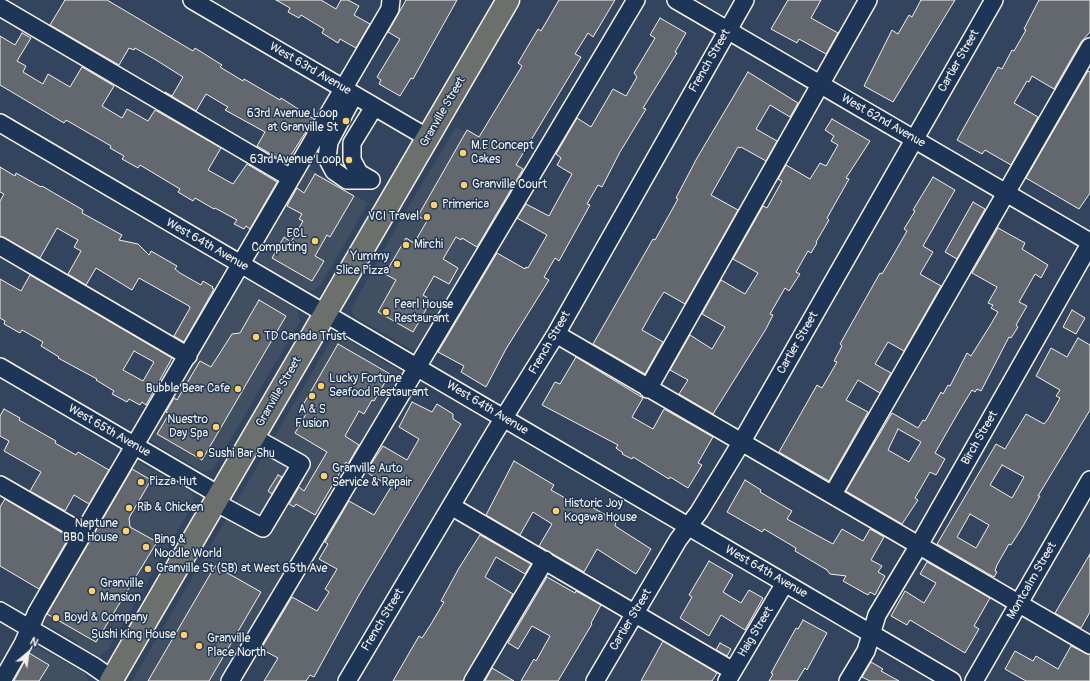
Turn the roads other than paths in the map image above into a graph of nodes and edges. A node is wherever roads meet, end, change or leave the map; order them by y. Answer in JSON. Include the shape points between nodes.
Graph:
{"nodes":[{"id":1,"x":192,"y":0,"type":"edge"},
{"id":2,"x":391,"y":0,"type":"edge"},
{"id":3,"x":508,"y":0,"type":"edge"},
{"id":4,"x":636,"y":0,"type":"edge"},
{"id":5,"x":676,"y":0,"type":"edge"},
{"id":6,"x":745,"y":0,"type":"edge"},
{"id":7,"x":868,"y":0,"type":"edge"},
{"id":8,"x":994,"y":0,"type":"edge"},
{"id":9,"x":0,"y":7,"type":"edge"},
{"id":10,"x":727,"y":31,"type":"junction"},
{"id":11,"x":1090,"y":47,"type":"edge"},
{"id":12,"x":820,"y":84,"type":"junction"},
{"id":13,"x":348,"y":92,"type":"junction"},
{"id":14,"x":374,"y":107,"type":"junction"},
{"id":15,"x":0,"y":123,"type":"edge"},
{"id":16,"x":428,"y":138,"type":"junction"},
{"id":17,"x":914,"y":139,"type":"junction"},
{"id":18,"x":291,"y":178,"type":"junction"},
{"id":19,"x":1006,"y":193,"type":"junction"},
{"id":20,"x":1090,"y":243,"type":"edge"},
{"id":21,"x":0,"y":246,"type":"edge"},
{"id":22,"x":240,"y":264,"type":"junction"},
{"id":23,"x":325,"y":314,"type":"junction"},
{"id":24,"x":556,"y":334,"type":"junction"},
{"id":25,"x":188,"y":356,"type":"junction"},
{"id":26,"x":0,"y":367,"type":"edge"},
{"id":27,"x":417,"y":367,"type":"junction"},
{"id":28,"x":648,"y":389,"type":"junction"},
{"id":29,"x":504,"y":418,"type":"junction"},
{"id":30,"x":254,"y":437,"type":"junction"},
{"id":31,"x":740,"y":442,"type":"junction"},
{"id":32,"x":134,"y":446,"type":"junction"},
{"id":33,"x":1090,"y":480,"type":"edge"},
{"id":34,"x":0,"y":486,"type":"edge"},
{"id":35,"x":833,"y":494,"type":"junction"},
{"id":36,"x":217,"y":498,"type":"junction"},
{"id":37,"x":451,"y":506,"type":"junction"},
{"id":38,"x":688,"y":526,"type":"junction"},
{"id":39,"x":82,"y":533,"type":"junction"},
{"id":40,"x":919,"y":545,"type":"junction"},
{"id":41,"x":545,"y":560,"type":"junction"},
{"id":42,"x":785,"y":583,"type":"junction"},
{"id":43,"x":1019,"y":604,"type":"junction"},
{"id":44,"x":0,"y":611,"type":"edge"},
{"id":45,"x":635,"y":613,"type":"junction"},
{"id":46,"x":30,"y":628,"type":"junction"},
{"id":47,"x":871,"y":633,"type":"junction"},
{"id":48,"x":1090,"y":645,"type":"edge"},
{"id":49,"x":730,"y":676,"type":"edge"},
{"id":50,"x":111,"y":680,"type":"edge"},
{"id":51,"x":2,"y":681,"type":"edge"},
{"id":52,"x":230,"y":681,"type":"edge"},
{"id":53,"x":347,"y":681,"type":"edge"},
{"id":54,"x":473,"y":681,"type":"edge"},
{"id":55,"x":595,"y":681,"type":"edge"},
{"id":56,"x":848,"y":681,"type":"edge"},
{"id":57,"x":952,"y":681,"type":"edge"},
{"id":58,"x":974,"y":681,"type":"edge"}],
"edges":[{"from":1,"to":13,"type":"street","name":"West 63rd Avenue"},
{"from":2,"to":13,"type":"street","via":[[390,9]]},
{"from":3,"to":16,"type":"highway","name":"Granville Street"},
{"from":4,"to":27,"type":"street"},
{"from":5,"to":10,"type":"street","name":"West 62nd Avenue"},
{"from":6,"to":10,"type":"street","name":"French Street"},
{"from":7,"to":12,"type":"street"},
{"from":8,"to":17,"type":"street","name":"Cartier Street"},
{"from":9,"to":18,"type":"street"},
{"from":10,"to":12,"type":"street","name":"West 62nd Avenue"},
{"from":10,"to":24,"type":"street","name":"French Street"},
{"from":11,"to":19,"type":"street"},
{"from":12,"to":17,"type":"street","name":"West 62nd Avenue"},
{"from":12,"to":28,"type":"street"},
{"from":13,"to":14,"type":"street","name":"West 63rd Avenue"},
{"from":13,"to":14,"type":"street","via":[[329,142],[327,158],[334,171],[347,180],[371,180],[359,173],[352,160],[352,143]]},
{"from":13,"to":18,"type":"street"},
{"from":14,"to":16,"type":"street","name":"West 63rd Avenue"},
{"from":15,"to":22,"type":"street","name":"West 64th Avenue"},
{"from":16,"to":23,"type":"highway","name":"Granville Street"},
{"from":17,"to":19,"type":"street","name":"West 62nd Avenue"},
{"from":17,"to":31,"type":"street","name":"Cartier Street"},
{"from":18,"to":22,"type":"street"},
{"from":19,"to":20,"type":"street","name":"West 62nd Avenue"},
{"from":19,"to":35,"type":"street"},
{"from":20,"to":40,"type":"street","name":"Birch Street"},
{"from":21,"to":25,"type":"street"},
{"from":22,"to":23,"type":"street","name":"West 64th Avenue"},
{"from":22,"to":25,"type":"street"},
{"from":23,"to":27,"type":"street","name":"West 64th Avenue"},
{"from":23,"to":30,"type":"highway","name":"Granville Street"},
{"from":24,"to":28,"type":"street"},
{"from":24,"to":29,"type":"street","name":"French Street"},
{"from":25,"to":32,"type":"street"},
{"from":26,"to":32,"type":"street","name":"West 65th Avenue"},
{"from":27,"to":29,"type":"street","name":"West 64th Avenue"},
{"from":27,"to":52,"type":"street"},
{"from":28,"to":31,"type":"street"},
{"from":29,"to":37,"type":"street","name":"French Street"},
{"from":29,"to":38,"type":"street","name":"West 64th Avenue"},
{"from":30,"to":36,"type":"highway","name":"Granville Street"},
{"from":30,"to":36,"type":"street","name":"West 65th Avenue","via":[[301,464],[263,528]]},
{"from":31,"to":35,"type":"street"},
{"from":31,"to":38,"type":"street","name":"Cartier Street"},
{"from":32,"to":36,"type":"street","name":"West 65th Avenue"},
{"from":32,"to":39,"type":"street"},
{"from":33,"to":43,"type":"street","name":"Montcalm Street"},
{"from":34,"to":39,"type":"street"},
{"from":35,"to":40,"type":"street"},
{"from":36,"to":50,"type":"highway","name":"Granville Street"},
{"from":37,"to":41,"type":"street"},
{"from":37,"to":53,"type":"street","name":"French Street"},
{"from":38,"to":42,"type":"street","name":"West 64th Avenue"},
{"from":38,"to":45,"type":"street","name":"Cartier Street"},
{"from":39,"to":46,"type":"street"},
{"from":40,"to":43,"type":"street"},
{"from":40,"to":47,"type":"street","name":"Birch Street","via":[[877,615]]},
{"from":41,"to":45,"type":"street"},
{"from":41,"to":54,"type":"street"},
{"from":42,"to":47,"type":"street","name":"West 64th Avenue"},
{"from":42,"to":49,"type":"street","name":"Haig Street"},
{"from":43,"to":48,"type":"street"},
{"from":43,"to":58,"type":"street","name":"Montcalm Street"},
{"from":44,"to":46,"type":"street"},
{"from":45,"to":49,"type":"street"},
{"from":45,"to":55,"type":"street","name":"Cartier Street"},
{"from":46,"to":50,"type":"street","via":[[92,665]]},
{"from":46,"to":51,"type":"street"},
{"from":47,"to":56,"type":"street","name":"Birch Street","via":[[866,651]]},
{"from":47,"to":57,"type":"street","name":"West 64th Avenue"}]}
